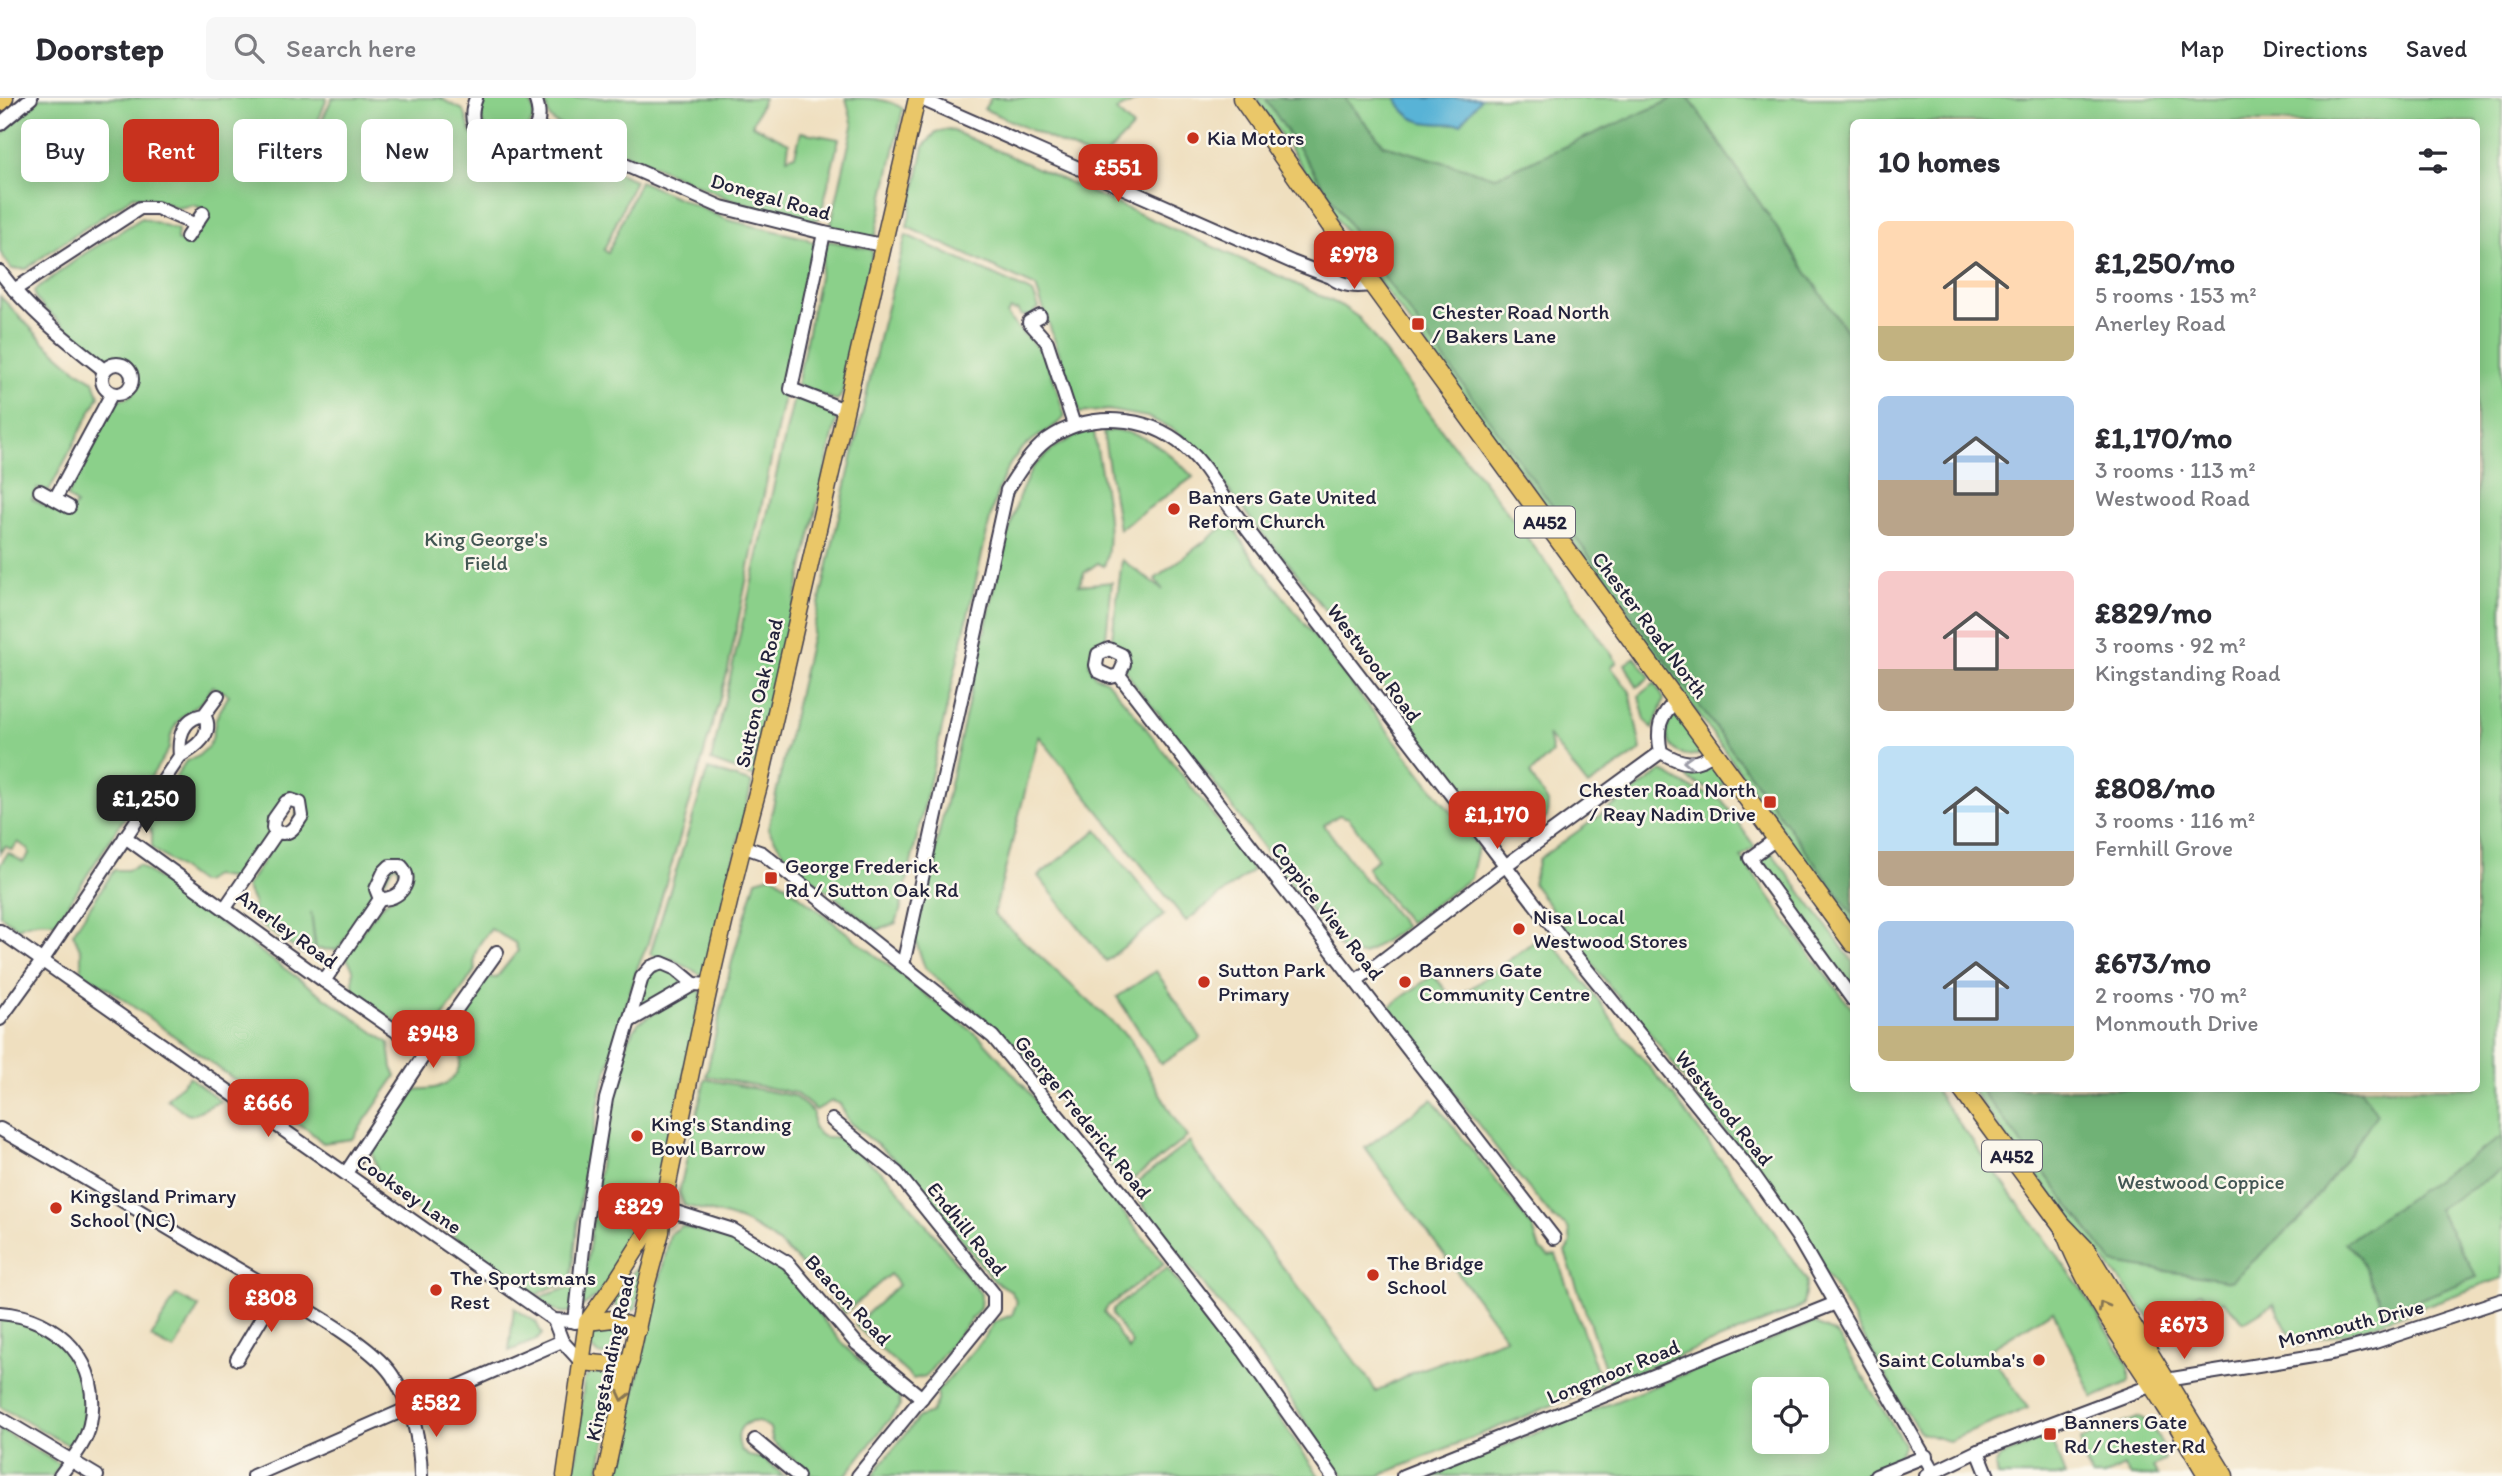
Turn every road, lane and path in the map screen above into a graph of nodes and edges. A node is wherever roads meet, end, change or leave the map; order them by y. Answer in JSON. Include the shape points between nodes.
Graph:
{"nodes":[{"id":1,"x":4,"y":98,"type":"edge"},
{"id":2,"x":31,"y":98,"type":"edge"},
{"id":3,"x":535,"y":98,"type":"edge"},
{"id":4,"x":918,"y":98,"type":"edge"},
{"id":5,"x":1242,"y":98,"type":"edge"},
{"id":6,"x":474,"y":99,"type":"edge"},
{"id":7,"x":0,"y":102,"type":"edge"},
{"id":8,"x":473,"y":119,"type":"edge"},
{"id":9,"x":537,"y":119,"type":"edge"},
{"id":10,"x":0,"y":124,"type":"edge"},
{"id":11,"x":627,"y":165,"type":"edge"},
{"id":12,"x":203,"y":214,"type":"dead end"},
{"id":13,"x":194,"y":225,"type":"junction"},
{"id":14,"x":824,"y":233,"type":"junction"},
{"id":15,"x":187,"y":237,"type":"dead end"},
{"id":16,"x":882,"y":245,"type":"junction"},
{"id":17,"x":0,"y":272,"type":"edge"},
{"id":18,"x":1367,"y":277,"type":"junction"},
{"id":19,"x":14,"y":290,"type":"junction"},
{"id":20,"x":1030,"y":318,"type":"dead end"},
{"id":21,"x":104,"y":370,"type":"junction"},
{"id":22,"x":111,"y":395,"type":"junction"},
{"id":23,"x":845,"y":410,"type":"junction"},
{"id":24,"x":1074,"y":425,"type":"junction"},
{"id":25,"x":40,"y":491,"type":"dead end"},
{"id":26,"x":55,"y":499,"type":"junction"},
{"id":27,"x":69,"y":507,"type":"dead end"},
{"id":28,"x":1119,"y":676,"type":"dead end"},
{"id":29,"x":218,"y":696,"type":"dead end"},
{"id":30,"x":1677,"y":700,"type":"junction"},
{"id":31,"x":204,"y":715,"type":"junction"},
{"id":32,"x":1661,"y":752,"type":"junction"},
{"id":33,"x":1716,"y":752,"type":"junction"},
{"id":34,"x":180,"y":756,"type":"junction"},
{"id":35,"x":277,"y":832,"type":"dead end"},
{"id":36,"x":125,"y":837,"type":"junction"},
{"id":37,"x":1776,"y":839,"type":"junction"},
{"id":38,"x":742,"y":846,"type":"junction"},
{"id":39,"x":1506,"y":866,"type":"junction"},
{"id":40,"x":380,"y":899,"type":"dead end"},
{"id":41,"x":225,"y":908,"type":"junction"},
{"id":42,"x":0,"y":931,"type":"edge"},
{"id":43,"x":1850,"y":939,"type":"edge"},
{"id":44,"x":498,"y":952,"type":"dead end"},
{"id":45,"x":42,"y":961,"type":"junction"},
{"id":46,"x":904,"y":965,"type":"junction"},
{"id":47,"x":1357,"y":980,"type":"junction"},
{"id":48,"x":324,"y":981,"type":"junction"},
{"id":49,"x":694,"y":984,"type":"junction"},
{"id":50,"x":710,"y":985,"type":"junction"},
{"id":51,"x":1850,"y":996,"type":"edge"},
{"id":52,"x":0,"y":1019,"type":"edge"},
{"id":53,"x":628,"y":1021,"type":"junction"},
{"id":54,"x":426,"y":1052,"type":"junction"},
{"id":55,"x":1964,"y":1092,"type":"edge"},
{"id":56,"x":832,"y":1120,"type":"dead end"},
{"id":57,"x":0,"y":1129,"type":"edge"},
{"id":58,"x":346,"y":1173,"type":"junction"},
{"id":59,"x":663,"y":1208,"type":"junction"},
{"id":60,"x":1554,"y":1238,"type":"dead end"},
{"id":61,"x":277,"y":1292,"type":"junction"},
{"id":62,"x":2502,"y":1300,"type":"edge"},
{"id":63,"x":1836,"y":1303,"type":"junction"},
{"id":64,"x":0,"y":1313,"type":"edge"},
{"id":65,"x":554,"y":1320,"type":"junction"},
{"id":66,"x":581,"y":1322,"type":"junction"},
{"id":67,"x":638,"y":1330,"type":"junction"},
{"id":68,"x":562,"y":1341,"type":"junction"},
{"id":69,"x":237,"y":1359,"type":"dead end"},
{"id":70,"x":631,"y":1361,"type":"junction"},
{"id":71,"x":581,"y":1362,"type":"junction"},
{"id":72,"x":2158,"y":1383,"type":"junction"},
{"id":73,"x":922,"y":1398,"type":"junction"},
{"id":74,"x":409,"y":1409,"type":"junction"},
{"id":75,"x":0,"y":1418,"type":"edge"},
{"id":76,"x":755,"y":1440,"type":"dead end"},
{"id":77,"x":1978,"y":1451,"type":"junction"},
{"id":78,"x":1926,"y":1456,"type":"junction"},
{"id":79,"x":71,"y":1460,"type":"junction"},
{"id":80,"x":1930,"y":1474,"type":"edge"},
{"id":81,"x":60,"y":1476,"type":"edge"},
{"id":82,"x":97,"y":1476,"type":"edge"},
{"id":83,"x":253,"y":1476,"type":"edge"},
{"id":84,"x":421,"y":1476,"type":"edge"},
{"id":85,"x":565,"y":1476,"type":"edge"},
{"id":86,"x":605,"y":1476,"type":"edge"},
{"id":87,"x":798,"y":1476,"type":"edge"},
{"id":88,"x":858,"y":1476,"type":"edge"},
{"id":89,"x":1332,"y":1476,"type":"edge"},
{"id":90,"x":1403,"y":1476,"type":"edge"},
{"id":91,"x":1876,"y":1476,"type":"edge"},
{"id":92,"x":1989,"y":1476,"type":"edge"},
{"id":93,"x":2207,"y":1476,"type":"edge"},
{"id":94,"x":2224,"y":1476,"type":"edge"}],
"edges":[{"from":1,"to":7,"type":"highway"},
{"from":2,"to":10,"type":"street"},
{"from":3,"to":9,"type":"street"},
{"from":4,"to":16,"type":"main road","name":"Sutton Oak Road"},
{"from":4,"to":18,"type":"street","via":[[1334,280],[1354,286]]},
{"from":5,"to":18,"type":"highway","name":"Chester Road North","number":"A452"},
{"from":6,"to":8,"type":"street"},
{"from":11,"to":14,"type":"street","name":"Donegal Road","via":[[721,206]]},
{"from":12,"to":13,"type":"street"},
{"from":13,"to":15,"type":"street"},
{"from":13,"to":19,"type":"street","via":[[157,208],[139,208]]},
{"from":14,"to":16,"type":"street","name":"Donegal Road"},
{"from":14,"to":23,"type":"street","via":[[791,389]]},
{"from":16,"to":23,"type":"main road","name":"Sutton Oak Road"},
{"from":17,"to":19,"type":"street"},
{"from":18,"to":30,"type":"highway","name":"Chester Road North","number":"A452"},
{"from":19,"to":21,"type":"street"},
{"from":20,"to":24,"type":"street","via":[[1047,342]]},
{"from":21,"to":22,"type":"street","via":[[102,380]]},
{"from":21,"to":22,"type":"street","via":[[118,364],[128,368],[133,379],[129,390]]},
{"from":22,"to":26,"type":"street"},
{"from":23,"to":38,"type":"main road","name":"Sutton Oak Road"},
{"from":24,"to":39,"type":"street","name":"Westwood Road","via":[[1137,422],[1165,432],[1187,448]]},
{"from":24,"to":46,"type":"street","name":"Westwood Road","via":[[1045,441],[1007,490]]},
{"from":25,"to":26,"type":"street"},
{"from":26,"to":27,"type":"street"},
{"from":28,"to":47,"type":"street","name":"Coppice View Road"},
{"from":29,"to":31,"type":"street"},
{"from":30,"to":32,"type":"street","via":[[1660,719]]},
{"from":30,"to":33,"type":"highway","name":"Chester Road North","number":"A452"},
{"from":31,"to":34,"type":"street","via":[[195,716],[185,726]]},
{"from":31,"to":34,"type":"street","via":[[208,731],[197,746]]},
{"from":33,"to":32,"type":"street","one_way":true,"via":[[1693,765]]},
{"from":32,"to":39,"type":"street"},
{"from":33,"to":37,"type":"highway","name":"Chester Road North","number":"A452"},
{"from":34,"to":36,"type":"street"},
{"from":35,"to":41,"type":"street"},
{"from":36,"to":41,"type":"street","name":"Anerley Road"},
{"from":36,"to":45,"type":"street"},
{"from":37,"to":43,"type":"highway","name":"Chester Road North","number":"A452"},
{"from":37,"to":51,"type":"street","via":[[1750,858]]},
{"from":38,"to":46,"type":"street","name":"George Frederick Road","via":[[762,853]]},
{"from":38,"to":50,"type":"main road","name":"Sutton Oak Road"},
{"from":39,"to":47,"type":"street"},
{"from":39,"to":63,"type":"street","name":"Westwood Road","via":[[1754,1175]]},
{"from":40,"to":48,"type":"street"},
{"from":41,"to":48,"type":"street","name":"Anerley Road"},
{"from":42,"to":45,"type":"street","name":"Cooksey Lane"},
{"from":44,"to":54,"type":"street"},
{"from":45,"to":52,"type":"street"},
{"from":45,"to":58,"type":"street","name":"Cooksey Lane"},
{"from":46,"to":89,"type":"street","name":"George Frederick Road","via":[[993,1037],[1244,1351]]},
{"from":47,"to":60,"type":"street","name":"Coppice View Road"},
{"from":48,"to":54,"type":"street","name":"Anerley Road"},
{"from":49,"to":50,"type":"street"},
{"from":49,"to":53,"type":"street"},
{"from":49,"to":53,"type":"street","name":"Kingstanding Road","via":[[662,963],[651,967],[642,976]]},
{"from":50,"to":59,"type":"main road","name":"Kingstanding Road"},
{"from":53,"to":66,"type":"street","name":"Kingstanding Road","via":[[606,1099],[586,1222]]},
{"from":54,"to":58,"type":"street"},
{"from":55,"to":72,"type":"highway","number":"A452","via":[[2062,1225],[2086,1250]]},
{"from":56,"to":73,"type":"street","name":"Endhill Road","via":[[897,1173],[994,1294],[994,1309]]},
{"from":57,"to":61,"type":"street"},
{"from":58,"to":65,"type":"street","name":"Cooksey Lane"},
{"from":59,"to":66,"type":"main road","name":"Kingstanding Road","via":[[615,1283]]},
{"from":59,"to":67,"type":"main road","name":"Kingstanding Road"},
{"from":59,"to":73,"type":"street","name":"Beacon Road","via":[[733,1230],[788,1263],[857,1344]]},
{"from":61,"to":69,"type":"street"},
{"from":61,"to":74,"type":"street","via":[[377,1358],[393,1376]]},
{"from":62,"to":72,"type":"street","name":"Monmouth Drive","via":[[2332,1353]]},
{"from":63,"to":78,"type":"street","name":"Westwood Road"},
{"from":63,"to":90,"type":"street","name":"Longmoor Road"},
{"from":64,"to":79,"type":"street","via":[[44,1325],[82,1357],[92,1400],[90,1425]]},
{"from":65,"to":66,"type":"street","name":"Cooksey Lane"},
{"from":65,"to":68,"type":"street"},
{"from":66,"to":67,"type":"main road","via":[[612,1319]]},
{"from":66,"to":71,"type":"main road","name":"Kingstanding Road"},
{"from":67,"to":70,"type":"main road","name":"Kingstanding Road"},
{"from":68,"to":71,"type":"street"},
{"from":68,"to":74,"type":"street"},
{"from":70,"to":71,"type":"main road","via":[[614,1365]]},
{"from":70,"to":86,"type":"main road","name":"Kingstanding Road","one_way":true},
{"from":71,"to":85,"type":"main road","name":"Kingstanding Road"},
{"from":72,"to":77,"type":"street","name":"Monmouth Drive"},
{"from":72,"to":93,"type":"highway","number":"A452","via":[[2166,1406]]},
{"from":72,"to":94,"type":"highway","number":"A452"},
{"from":73,"to":88,"type":"street","name":"Endhill Road"},
{"from":74,"to":83,"type":"street"},
{"from":74,"to":84,"type":"street","via":[[420,1443]]},
{"from":75,"to":79,"type":"street"},
{"from":76,"to":87,"type":"street"},
{"from":77,"to":80,"type":"street","name":"Monmouth Drive"},
{"from":77,"to":92,"type":"street"},
{"from":78,"to":80,"type":"street","name":"Westwood Road"},
{"from":78,"to":91,"type":"street"},
{"from":79,"to":81,"type":"street"},
{"from":79,"to":82,"type":"street"}]}
